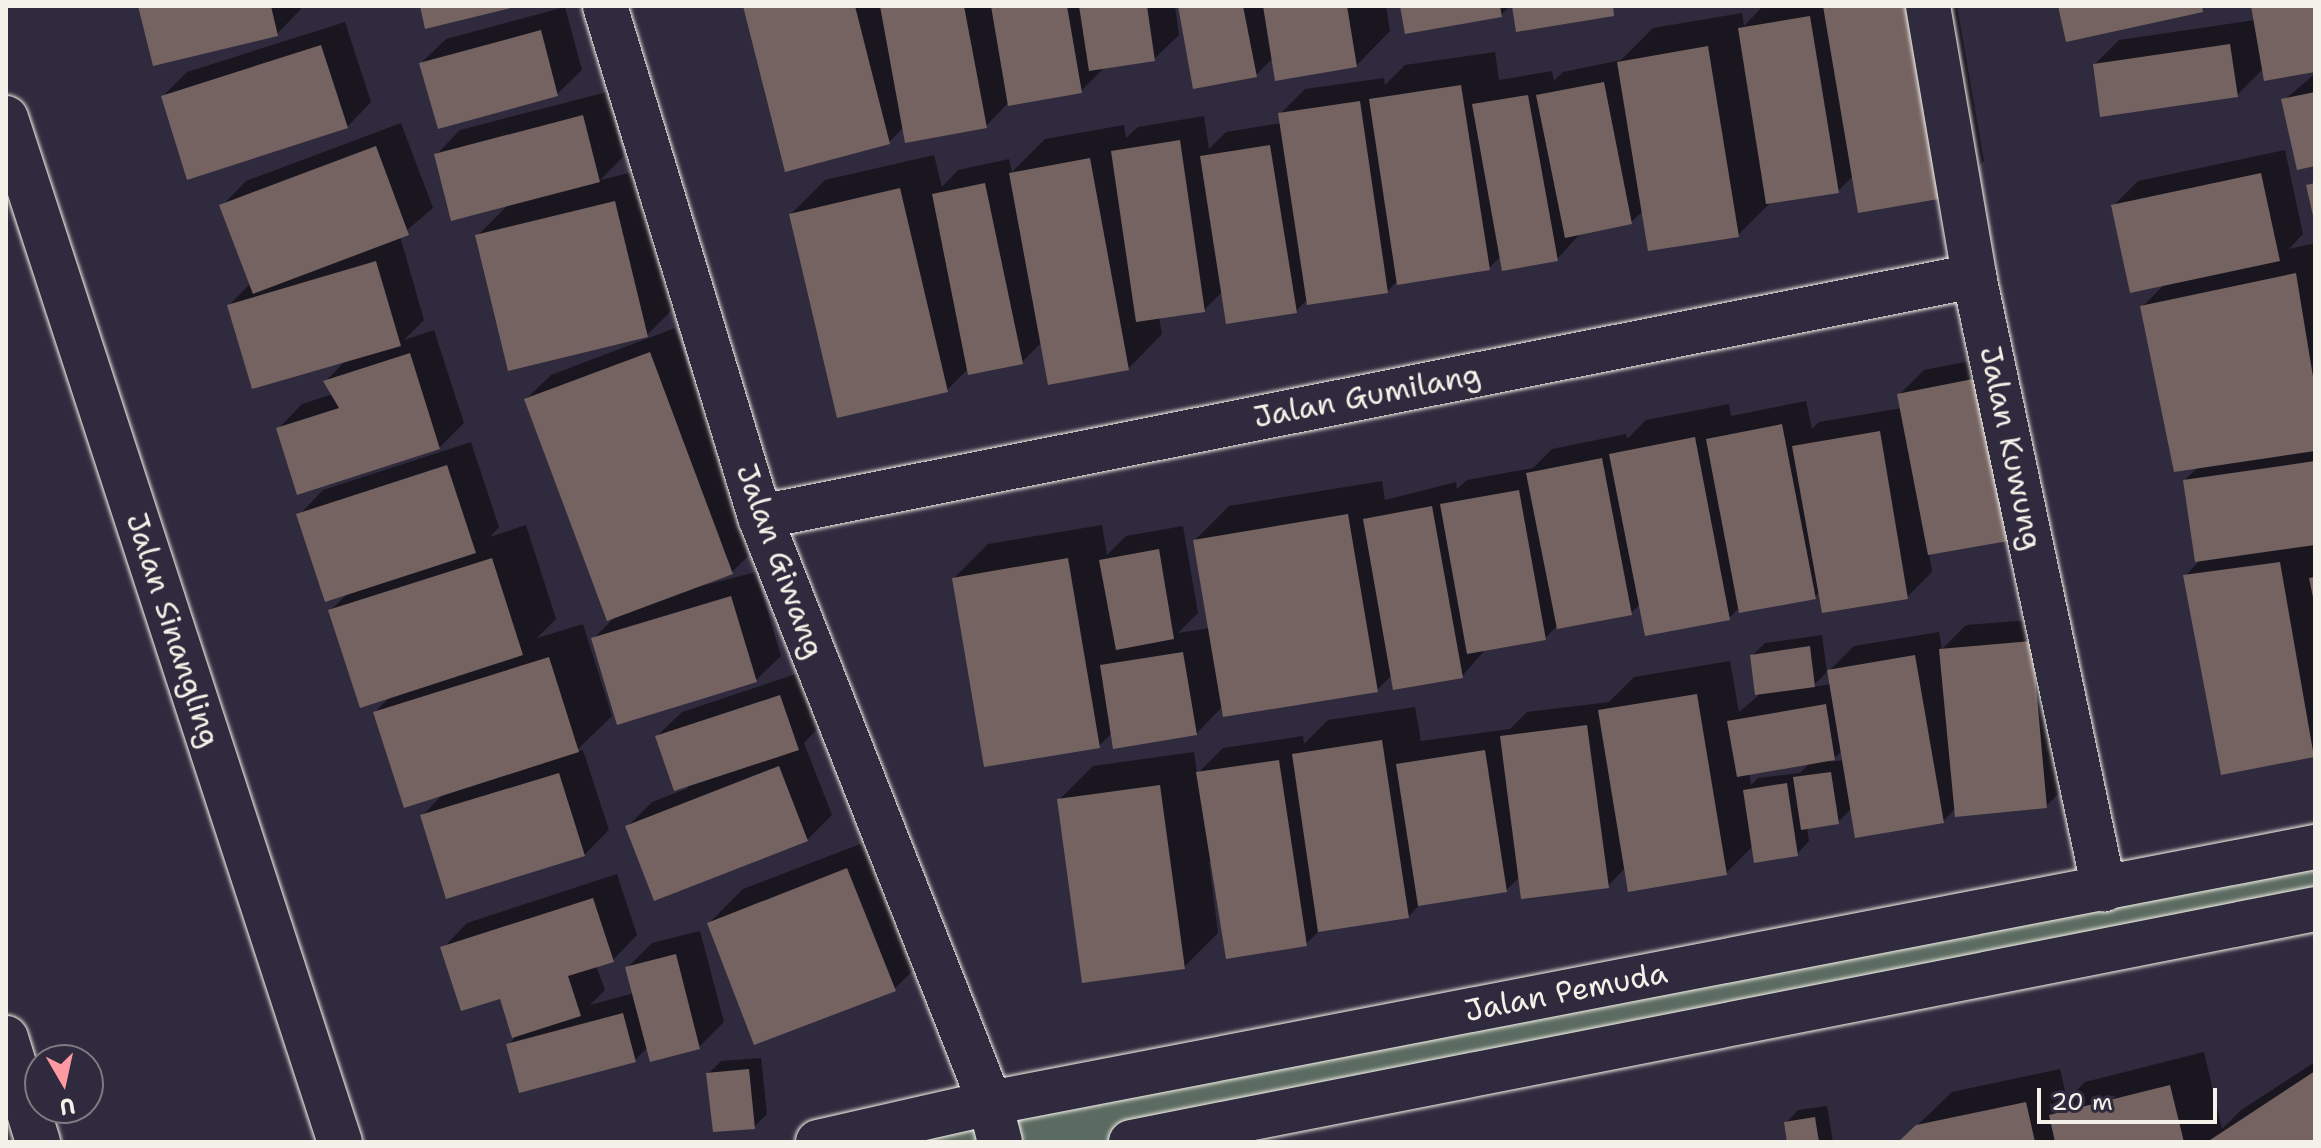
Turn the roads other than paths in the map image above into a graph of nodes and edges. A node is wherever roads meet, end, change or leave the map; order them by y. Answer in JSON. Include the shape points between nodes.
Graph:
{"nodes":[{"id":1,"x":605,"y":6,"type":"edge"},
{"id":2,"x":1928,"y":6,"type":"edge"},
{"id":3,"x":6,"y":118,"type":"edge"},
{"id":4,"x":1974,"y":276,"type":"junction"},
{"id":5,"x":760,"y":517,"type":"junction"},
{"id":6,"x":2315,"y":847,"type":"edge"},
{"id":7,"x":2104,"y":889,"type":"junction"},
{"id":8,"x":2315,"y":909,"type":"edge"},
{"id":9,"x":6,"y":1038,"type":"edge"},
{"id":10,"x":995,"y":1122,"type":"edge"},
{"id":11,"x":38,"y":1142,"type":"edge"},
{"id":12,"x":340,"y":1142,"type":"edge"},
{"id":13,"x":818,"y":1142,"type":"edge"},
{"id":14,"x":1131,"y":1142,"type":"edge"}],
"edges":[{"from":1,"to":5,"type":"street","name":"Jalan Giwang"},
{"from":2,"to":4,"type":"street","name":"Jalan Kuwung"},
{"from":3,"to":12,"type":"street","name":"Jalan Sinangling"},
{"from":4,"to":5,"type":"street","name":"Jalan Gumilang"},
{"from":4,"to":7,"type":"street","name":"Jalan Kuwung"},
{"from":5,"to":10,"type":"street","name":"Jalan Giwang"},
{"from":6,"to":7,"type":"street","name":"Jalan Pemuda"},
{"from":7,"to":10,"type":"street","name":"Jalan Pemuda"},
{"from":8,"to":14,"type":"street","name":"Jalan Pemuda"},
{"from":9,"to":11,"type":"street"},
{"from":10,"to":13,"type":"street","name":"Jalan Pemuda"}]}
